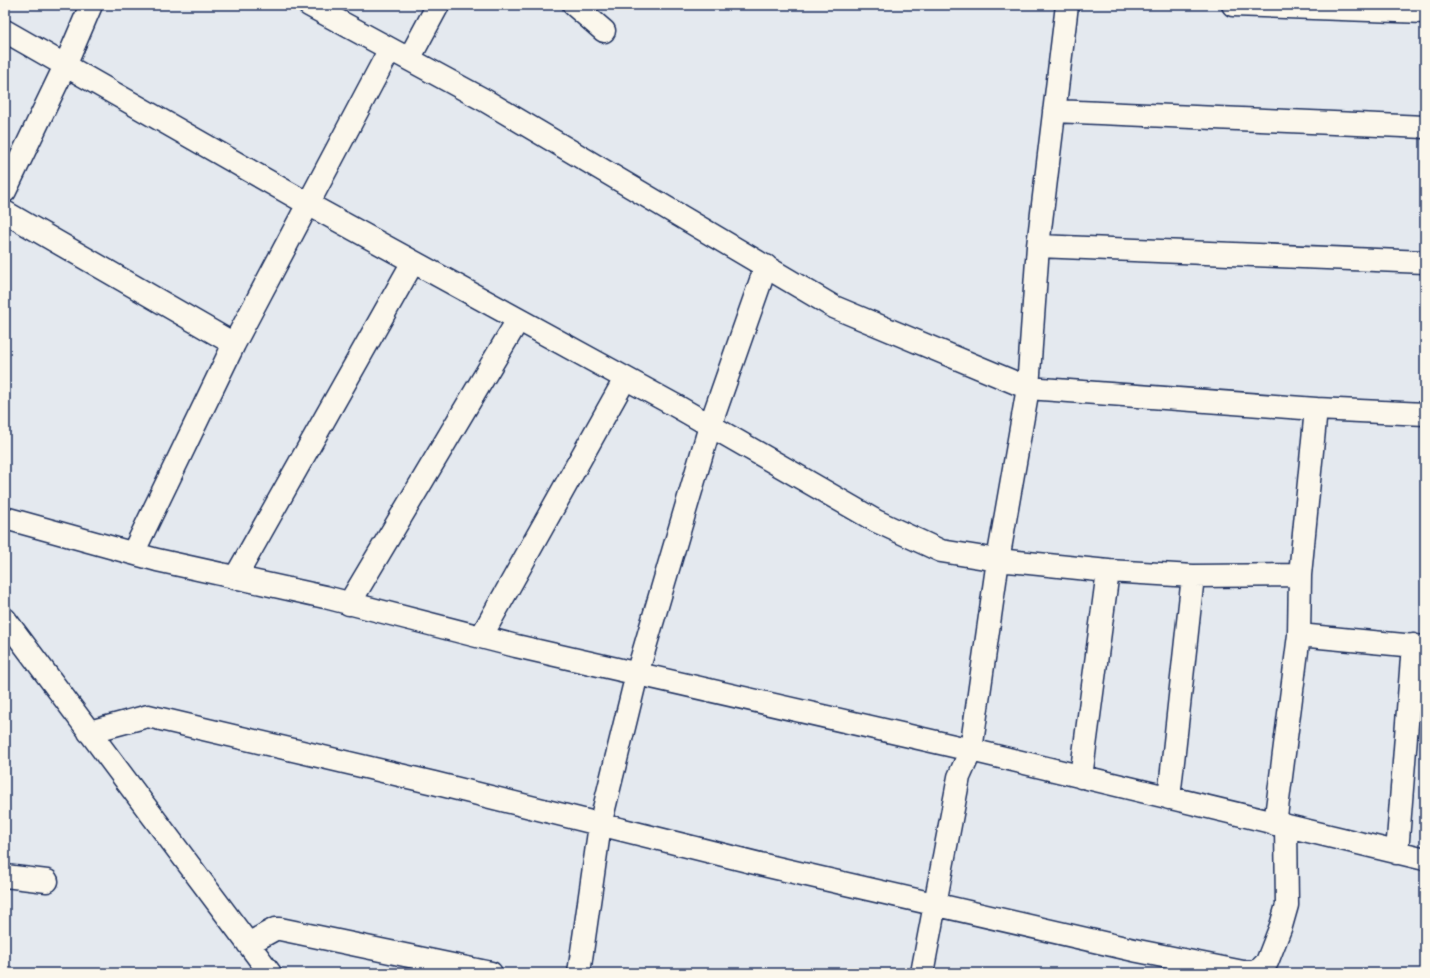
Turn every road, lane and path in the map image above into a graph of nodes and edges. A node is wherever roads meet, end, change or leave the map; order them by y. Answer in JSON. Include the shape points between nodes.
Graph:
{"nodes":[{"id":1,"x":91,"y":5,"type":"edge"},
{"id":2,"x":309,"y":5,"type":"edge"},
{"id":3,"x":438,"y":5,"type":"edge"},
{"id":4,"x":574,"y":5,"type":"edge"},
{"id":5,"x":1067,"y":5,"type":"edge"},
{"id":6,"x":1233,"y":5,"type":"edge"},
{"id":7,"x":1425,"y":12,"type":"edge"},
{"id":8,"x":604,"y":30,"type":"dead end"},
{"id":9,"x":5,"y":32,"type":"edge"},
{"id":10,"x":390,"y":49,"type":"junction"},
{"id":11,"x":409,"y":59,"type":"junction"},
{"id":12,"x":65,"y":66,"type":"junction"},
{"id":13,"x":1054,"y":111,"type":"junction"},
{"id":14,"x":1425,"y":127,"type":"edge"},
{"id":15,"x":5,"y":191,"type":"edge"},
{"id":16,"x":308,"y":204,"type":"junction"},
{"id":17,"x":5,"y":212,"type":"edge"},
{"id":18,"x":1038,"y":246,"type":"junction"},
{"id":19,"x":413,"y":262,"type":"junction"},
{"id":20,"x":1425,"y":262,"type":"edge"},
{"id":21,"x":766,"y":266,"type":"junction"},
{"id":22,"x":518,"y":320,"type":"junction"},
{"id":23,"x":234,"y":344,"type":"junction"},
{"id":24,"x":625,"y":379,"type":"junction"},
{"id":25,"x":1028,"y":388,"type":"junction"},
{"id":26,"x":1316,"y":409,"type":"junction"},
{"id":27,"x":1425,"y":414,"type":"edge"},
{"id":28,"x":710,"y":426,"type":"junction"},
{"id":29,"x":5,"y":518,"type":"edge"},
{"id":30,"x":133,"y":553,"type":"junction"},
{"id":31,"x":998,"y":560,"type":"junction"},
{"id":32,"x":1108,"y":571,"type":"junction"},
{"id":33,"x":1300,"y":575,"type":"junction"},
{"id":34,"x":1193,"y":576,"type":"junction"},
{"id":35,"x":235,"y":578,"type":"junction"},
{"id":36,"x":349,"y":604,"type":"junction"},
{"id":37,"x":5,"y":619,"type":"edge"},
{"id":38,"x":1299,"y":635,"type":"junction"},
{"id":39,"x":481,"y":637,"type":"junction"},
{"id":40,"x":1419,"y":646,"type":"edge"},
{"id":41,"x":637,"y":674,"type":"junction"},
{"id":42,"x":89,"y":732,"type":"junction"},
{"id":43,"x":971,"y":750,"type":"junction"},
{"id":44,"x":1082,"y":777,"type":"junction"},
{"id":45,"x":1169,"y":798,"type":"junction"},
{"id":46,"x":600,"y":824,"type":"junction"},
{"id":47,"x":1280,"y":825,"type":"junction"},
{"id":48,"x":1397,"y":853,"type":"junction"},
{"id":49,"x":1425,"y":859,"type":"edge"},
{"id":50,"x":5,"y":876,"type":"edge"},
{"id":51,"x":47,"y":881,"type":"dead end"},
{"id":52,"x":935,"y":904,"type":"junction"},
{"id":53,"x":248,"y":944,"type":"junction"},
{"id":54,"x":270,"y":973,"type":"edge"},
{"id":55,"x":491,"y":973,"type":"edge"},
{"id":56,"x":579,"y":973,"type":"edge"},
{"id":57,"x":922,"y":973,"type":"edge"}],
"edges":[{"from":1,"to":12,"type":"street"},
{"from":2,"to":10,"type":"street"},
{"from":3,"to":11,"type":"street"},
{"from":4,"to":8,"type":"street"},
{"from":5,"to":13,"type":"street"},
{"from":6,"to":7,"type":"street"},
{"from":9,"to":12,"type":"street"},
{"from":10,"to":11,"type":"street"},
{"from":10,"to":16,"type":"street"},
{"from":11,"to":21,"type":"street","via":[[486,101]]},
{"from":12,"to":15,"type":"street"},
{"from":12,"to":16,"type":"street"},
{"from":13,"to":14,"type":"street"},
{"from":13,"to":18,"type":"street"},
{"from":16,"to":19,"type":"street"},
{"from":16,"to":23,"type":"street"},
{"from":17,"to":23,"type":"street"},
{"from":18,"to":20,"type":"street"},
{"from":18,"to":25,"type":"street"},
{"from":19,"to":22,"type":"street"},
{"from":19,"to":35,"type":"street"},
{"from":21,"to":25,"type":"street","via":[[834,307]]},
{"from":21,"to":28,"type":"street"},
{"from":22,"to":24,"type":"street"},
{"from":22,"to":36,"type":"street"},
{"from":23,"to":30,"type":"street"},
{"from":24,"to":28,"type":"street"},
{"from":24,"to":39,"type":"street"},
{"from":25,"to":26,"type":"street"},
{"from":25,"to":31,"type":"street"},
{"from":26,"to":27,"type":"street"},
{"from":26,"to":33,"type":"street"},
{"from":28,"to":31,"type":"street","via":[[876,521],[941,551]]},
{"from":28,"to":41,"type":"street"},
{"from":29,"to":30,"type":"street"},
{"from":30,"to":35,"type":"street"},
{"from":31,"to":32,"type":"street"},
{"from":31,"to":43,"type":"street"},
{"from":32,"to":34,"type":"street"},
{"from":32,"to":44,"type":"street"},
{"from":33,"to":34,"type":"street"},
{"from":33,"to":38,"type":"street"},
{"from":34,"to":45,"type":"street"},
{"from":35,"to":36,"type":"street"},
{"from":36,"to":39,"type":"street"},
{"from":37,"to":42,"type":"street"},
{"from":38,"to":40,"type":"street"},
{"from":38,"to":47,"type":"street"},
{"from":39,"to":41,"type":"street"},
{"from":40,"to":48,"type":"street"},
{"from":41,"to":43,"type":"street"},
{"from":41,"to":46,"type":"street"},
{"from":42,"to":46,"type":"street","via":[[148,716]]},
{"from":42,"to":53,"type":"street"},
{"from":43,"to":44,"type":"street"},
{"from":43,"to":52,"type":"street","via":[[959,777]]},
{"from":44,"to":45,"type":"street"},
{"from":45,"to":47,"type":"street"},
{"from":46,"to":52,"type":"street"},
{"from":46,"to":56,"type":"street"},
{"from":47,"to":48,"type":"street"},
{"from":47,"to":52,"type":"street","via":[[1287,905],[1267,962],[1254,972],[1138,951]]},
{"from":48,"to":49,"type":"street"},
{"from":50,"to":51,"type":"street"},
{"from":52,"to":57,"type":"street"},
{"from":53,"to":54,"type":"street"},
{"from":53,"to":55,"type":"street","via":[[275,928]]}]}
